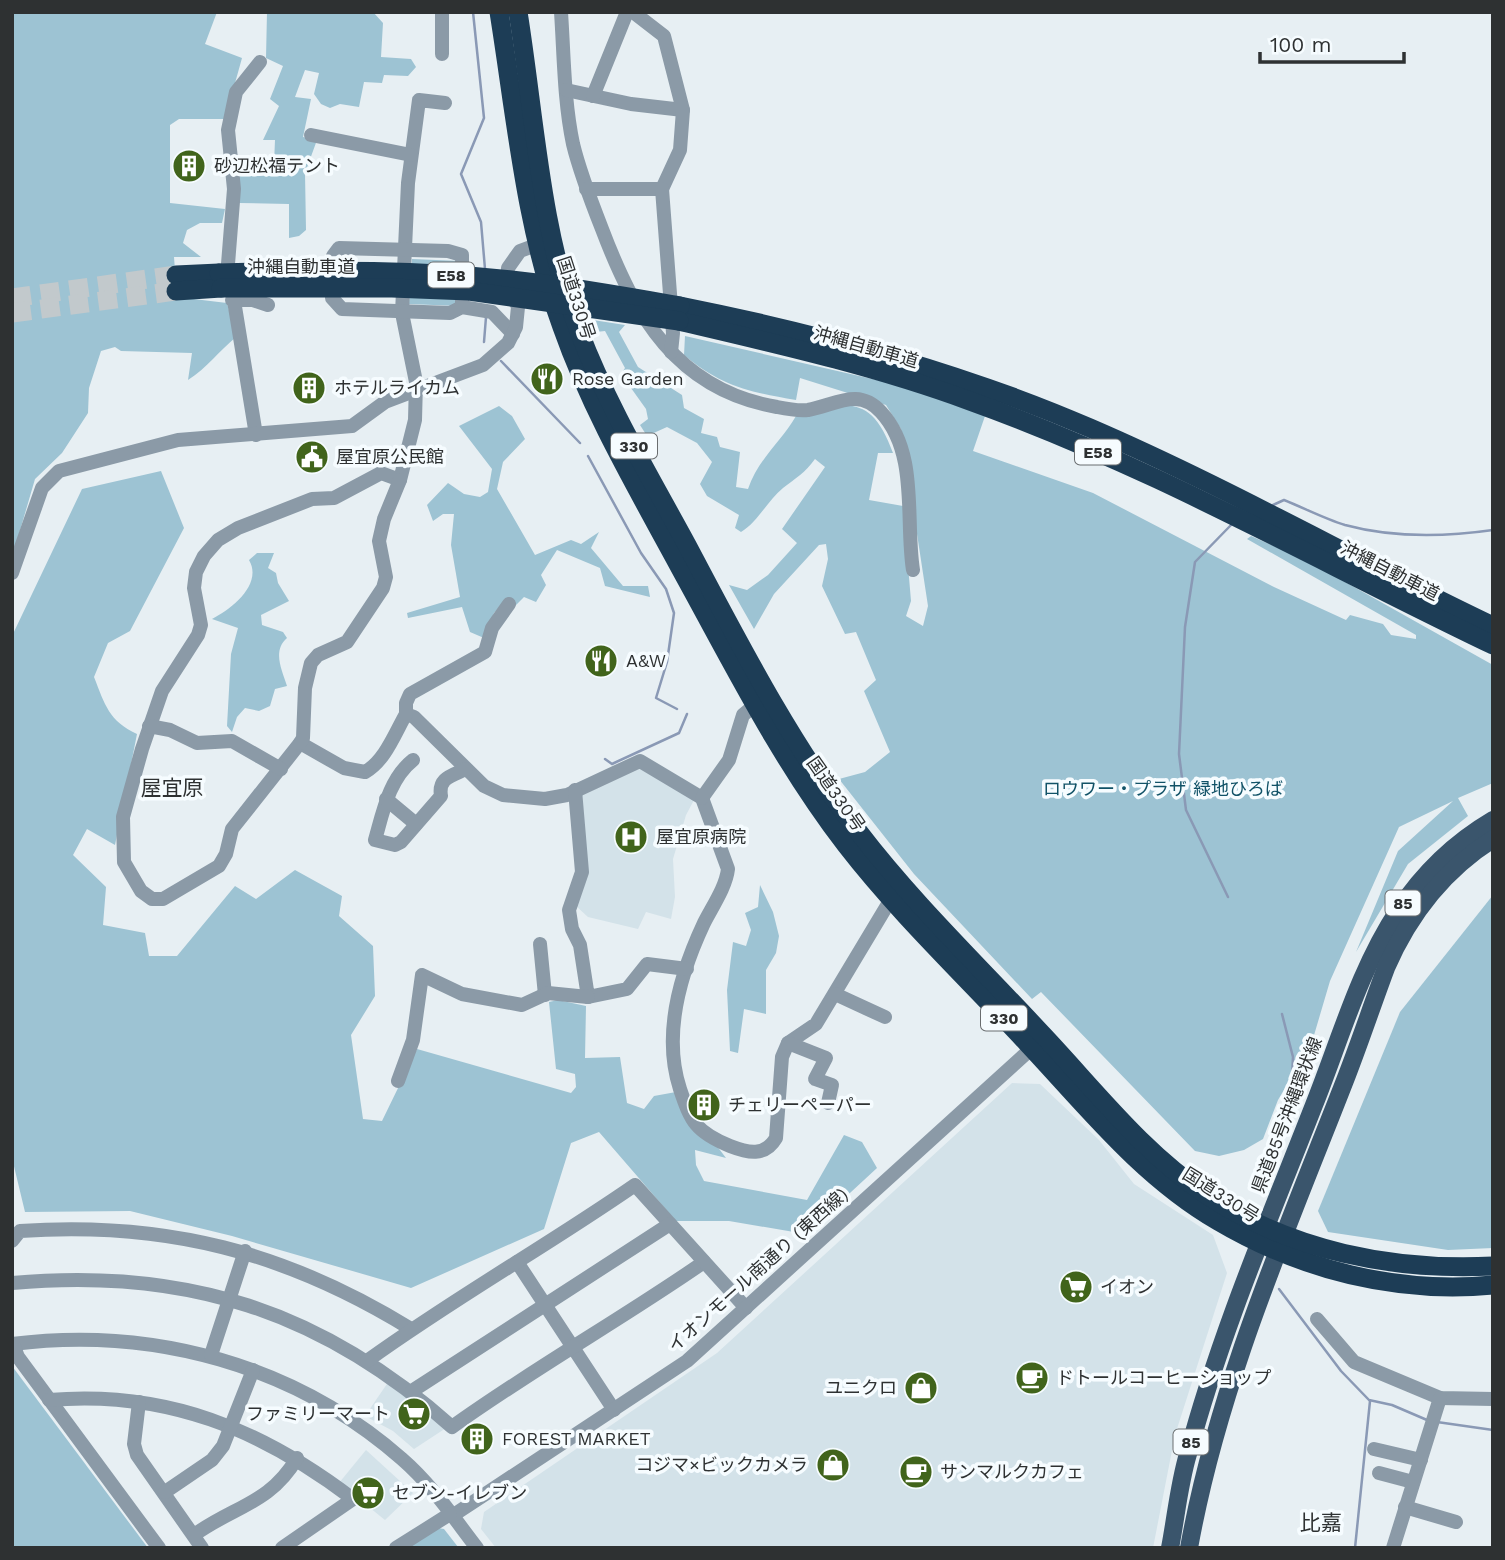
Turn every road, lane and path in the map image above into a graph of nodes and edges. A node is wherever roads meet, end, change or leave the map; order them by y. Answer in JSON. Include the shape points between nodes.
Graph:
{"nodes":[{"id":1,"x":442,"y":12,"type":"edge"},
{"id":2,"x":499,"y":12,"type":"edge"},
{"id":3,"x":518,"y":12,"type":"edge"},
{"id":4,"x":561,"y":12,"type":"edge"},
{"id":5,"x":627,"y":12,"type":"edge"},
{"id":6,"x":633,"y":12,"type":"edge"},
{"id":7,"x":442,"y":54,"type":"dead end"},
{"id":8,"x":260,"y":62,"type":"dead end"},
{"id":9,"x":566,"y":90,"type":"junction"},
{"id":10,"x":593,"y":96,"type":"junction"},
{"id":11,"x":445,"y":103,"type":"dead end"},
{"id":12,"x":683,"y":110,"type":"junction"},
{"id":13,"x":311,"y":135,"type":"dead end"},
{"id":14,"x":411,"y":155,"type":"junction"},
{"id":15,"x":586,"y":189,"type":"junction"},
{"id":16,"x":662,"y":189,"type":"junction"},
{"id":17,"x":545,"y":242,"type":"junction"},
{"id":18,"x":404,"y":250,"type":"junction"},
{"id":19,"x":176,"y":283,"type":"tunnel mouth"},
{"id":20,"x":224,"y":287,"type":"junction"},
{"id":21,"x":268,"y":305,"type":"dead end"},
{"id":22,"x":462,"y":307,"type":"junction"},
{"id":23,"x":402,"y":313,"type":"junction"},
{"id":24,"x":680,"y":314,"type":"junction"},
{"id":25,"x":513,"y":334,"type":"junction"},
{"id":26,"x":671,"y":352,"type":"junction"},
{"id":27,"x":414,"y":390,"type":"junction"},
{"id":28,"x":256,"y":435,"type":"junction"},
{"id":29,"x":400,"y":480,"type":"junction"},
{"id":30,"x":914,"y":570,"type":"dead end"},
{"id":31,"x":12,"y":573,"type":"edge"},
{"id":32,"x":509,"y":604,"type":"dead end"},
{"id":33,"x":1493,"y":626,"type":"edge"},
{"id":34,"x":1493,"y":645,"type":"edge"},
{"id":35,"x":762,"y":699,"type":"junction"},
{"id":36,"x":406,"y":714,"type":"junction"},
{"id":37,"x":149,"y":726,"type":"junction"},
{"id":38,"x":300,"y":743,"type":"junction"},
{"id":39,"x":413,"y":760,"type":"dead end"},
{"id":40,"x":281,"y":769,"type":"junction"},
{"id":41,"x":466,"y":769,"type":"junction"},
{"id":42,"x":575,"y":790,"type":"junction"},
{"id":43,"x":702,"y":798,"type":"junction"},
{"id":44,"x":386,"y":799,"type":"junction"},
{"id":45,"x":1493,"y":820,"type":"edge"},
{"id":46,"x":416,"y":824,"type":"junction"},
{"id":47,"x":1493,"y":839,"type":"edge"},
{"id":48,"x":891,"y":899,"type":"junction"},
{"id":49,"x":540,"y":944,"type":"dead end"},
{"id":50,"x":687,"y":969,"type":"junction"},
{"id":51,"x":835,"y":994,"type":"junction"},
{"id":52,"x":545,"y":995,"type":"junction"},
{"id":53,"x":587,"y":997,"type":"junction"},
{"id":54,"x":886,"y":1017,"type":"dead end"},
{"id":55,"x":788,"y":1043,"type":"junction"},
{"id":56,"x":1032,"y":1048,"type":"junction"},
{"id":57,"x":398,"y":1081,"type":"dead end"},
{"id":58,"x":828,"y":1102,"type":"dead end"},
{"id":59,"x":670,"y":1224,"type":"junction"},
{"id":60,"x":1261,"y":1235,"type":"junction"},
{"id":61,"x":12,"y":1241,"type":"edge"},
{"id":62,"x":1280,"y":1243,"type":"junction"},
{"id":63,"x":244,"y":1251,"type":"junction"},
{"id":64,"x":517,"y":1262,"type":"junction"},
{"id":65,"x":704,"y":1262,"type":"junction"},
{"id":66,"x":1493,"y":1266,"type":"edge"},
{"id":67,"x":12,"y":1283,"type":"edge"},
{"id":68,"x":1493,"y":1285,"type":"edge"},
{"id":69,"x":229,"y":1299,"type":"junction"},
{"id":70,"x":545,"y":1305,"type":"junction"},
{"id":71,"x":746,"y":1308,"type":"junction"},
{"id":72,"x":1317,"y":1319,"type":"dead end"},
{"id":73,"x":411,"y":1329,"type":"junction"},
{"id":74,"x":13,"y":1344,"type":"edge"},
{"id":75,"x":573,"y":1347,"type":"junction"},
{"id":76,"x":211,"y":1355,"type":"junction"},
{"id":77,"x":367,"y":1361,"type":"junction"},
{"id":78,"x":253,"y":1370,"type":"junction"},
{"id":79,"x":412,"y":1391,"type":"junction"},
{"id":80,"x":1440,"y":1398,"type":"junction"},
{"id":81,"x":1493,"y":1399,"type":"edge"},
{"id":82,"x":49,"y":1400,"type":"junction"},
{"id":83,"x":139,"y":1402,"type":"junction"},
{"id":84,"x":614,"y":1410,"type":"junction"},
{"id":85,"x":231,"y":1425,"type":"junction"},
{"id":86,"x":1374,"y":1449,"type":"dead end"},
{"id":87,"x":297,"y":1458,"type":"junction"},
{"id":88,"x":1420,"y":1460,"type":"junction"},
{"id":89,"x":1379,"y":1473,"type":"dead end"},
{"id":90,"x":1413,"y":1482,"type":"junction"},
{"id":91,"x":164,"y":1492,"type":"junction"},
{"id":92,"x":1405,"y":1507,"type":"junction"},
{"id":93,"x":451,"y":1515,"type":"junction"},
{"id":94,"x":1455,"y":1522,"type":"dead end"},
{"id":95,"x":194,"y":1535,"type":"junction"},
{"id":96,"x":289,"y":1546,"type":"edge"},
{"id":97,"x":471,"y":1546,"type":"edge"},
{"id":98,"x":159,"y":1548,"type":"edge"},
{"id":99,"x":202,"y":1548,"type":"edge"},
{"id":100,"x":396,"y":1548,"type":"edge"},
{"id":101,"x":1170,"y":1548,"type":"edge"},
{"id":102,"x":1189,"y":1548,"type":"edge"},
{"id":103,"x":1393,"y":1548,"type":"edge"}],
"edges":[{"from":1,"to":7,"type":"street"},
{"from":2,"to":17,"type":"highway","name":"国道330号","number":"330"},
{"from":3,"to":17,"type":"highway","name":"国道330号","number":"330"},
{"from":4,"to":9,"type":"street"},
{"from":5,"to":10,"type":"street"},
{"from":6,"to":12,"type":"street","via":[[664,36]]},
{"from":8,"to":20,"type":"street","via":[[236,92],[228,130],[234,189]]},
{"from":9,"to":10,"type":"street"},
{"from":9,"to":15,"type":"street","via":[[573,143]]},
{"from":10,"to":12,"type":"street"},
{"from":11,"to":14,"type":"street","via":[[419,100]]},
{"from":12,"to":16,"type":"street","via":[[680,150]]},
{"from":13,"to":14,"type":"street"},
{"from":14,"to":18,"type":"street"},
{"from":15,"to":16,"type":"street"},
{"from":15,"to":26,"type":"street","via":[[623,283]]},
{"from":16,"to":26,"type":"street"},
{"from":17,"to":25,"type":"street","via":[[520,251],[508,268],[507,281],[518,307]]},
{"from":17,"to":35,"type":"highway","name":"国道330号","number":"330","via":[[597,373]]},
{"from":18,"to":22,"type":"street","via":[[462,255]]},
{"from":18,"to":23,"type":"street"},
{"from":18,"to":23,"type":"street","via":[[339,248],[333,257],[331,298],[341,309]]},
{"from":19,"to":20,"type":"highway","name":"沖縄自動車道","number":"E58"},
{"from":20,"to":21,"type":"street"},
{"from":20,"to":24,"type":"highway","name":"沖縄自動車道","number":"E58","bridge":true,"via":[[469,291]]},
{"from":20,"to":28,"type":"street","via":[[248,374]]},
{"from":22,"to":23,"type":"street","via":[[450,313]]},
{"from":22,"to":25,"type":"street","via":[[492,312]]},
{"from":23,"to":27,"type":"street"},
{"from":24,"to":33,"type":"highway","name":"沖縄自動車道","number":"E58","via":[[869,351],[1035,405],[1187,472]]},
{"from":24,"to":34,"type":"highway","name":"沖縄自動車道","number":"E58","via":[[949,393],[1030,424],[1182,489]]},
{"from":25,"to":27,"type":"street","via":[[483,365]]},
{"from":26,"to":30,"type":"street","via":[[697,377],[748,401],[797,410],[852,397],[881,412],[903,453]]},
{"from":27,"to":28,"type":"street","via":[[386,401],[352,426]]},
{"from":27,"to":29,"type":"street","via":[[415,419]]},
{"from":28,"to":31,"type":"street","via":[[178,440],[59,471],[42,488]]},
{"from":29,"to":37,"type":"street","via":[[381,473],[334,498],[300,504],[218,540],[196,572],[198,635],[162,691]]},
{"from":29,"to":38,"type":"street","via":[[379,541],[386,577],[383,588],[347,642],[318,655],[312,663]]},
{"from":32,"to":36,"type":"street","via":[[492,628],[485,652],[410,694]]},
{"from":35,"to":43,"type":"street","via":[[743,716],[729,760]]},
{"from":35,"to":48,"type":"highway","name":"国道330号","number":"330","via":[[811,797]]},
{"from":35,"to":60,"type":"highway","name":"国道330号","number":"330","via":[[825,788],[903,885],[1151,1149]]},
{"from":36,"to":38,"type":"street","via":[[384,753],[365,772],[344,768]]},
{"from":36,"to":41,"type":"street"},
{"from":37,"to":40,"type":"street","via":[[197,743],[232,741]]},
{"from":37,"to":40,"type":"street","via":[[123,817],[122,841],[127,871],[152,899],[163,899],[219,866],[232,829]]},
{"from":38,"to":40,"type":"street"},
{"from":39,"to":44,"type":"street"},
{"from":41,"to":42,"type":"street","via":[[484,786],[503,795],[545,799]]},
{"from":41,"to":46,"type":"street","via":[[445,778],[441,796]]},
{"from":42,"to":43,"type":"street","via":[[640,761]]},
{"from":42,"to":53,"type":"street","via":[[582,872],[569,910],[580,945]]},
{"from":43,"to":50,"type":"street","via":[[728,869]]},
{"from":44,"to":46,"type":"street"},
{"from":44,"to":46,"type":"street","via":[[375,840],[395,845]]},
{"from":45,"to":60,"type":"main road","name":"県道85号沖縄環状線","number":"85","via":[[1457,844],[1426,873],[1378,944]]},
{"from":47,"to":62,"type":"main road","number":"85","via":[[1440,883],[1399,939]]},
{"from":48,"to":51,"type":"street"},
{"from":48,"to":56,"type":"highway","name":"国道330号","number":"330"},
{"from":49,"to":52,"type":"street"},
{"from":50,"to":53,"type":"street","via":[[648,964],[627,989]]},
{"from":50,"to":55,"type":"street","via":[[670,1044],[673,1066],[698,1129],[736,1148],[762,1152],[768,1148],[776,1138],[782,1057]]},
{"from":51,"to":54,"type":"street"},
{"from":51,"to":55,"type":"street","via":[[816,1024]]},
{"from":52,"to":53,"type":"street"},
{"from":52,"to":57,"type":"street","via":[[522,1005],[462,993],[422,975],[413,1040]]},
{"from":55,"to":58,"type":"street","via":[[832,1058],[815,1079],[832,1085]]},
{"from":56,"to":60,"type":"highway","name":"国道330号","number":"330","via":[[1091,1114],[1164,1184],[1200,1211]]},
{"from":56,"to":71,"type":"street","name":"イオンモール南通り (東西線)"},
{"from":59,"to":64,"type":"street","via":[[635,1185]]},
{"from":59,"to":65,"type":"street"},
{"from":59,"to":70,"type":"street"},
{"from":60,"to":62,"type":"highway","name":"国道330号","number":"330"},
{"from":60,"to":101,"type":"main road","name":"県道85号沖縄環状線","number":"85","via":[[1194,1432]]},
{"from":61,"to":63,"type":"street","via":[[20,1231],[101,1228],[170,1235]]},
{"from":62,"to":66,"type":"highway","name":"国道330号","number":"330","via":[[1384,1262]]},
{"from":62,"to":68,"type":"highway","name":"国道330号","number":"330","via":[[1379,1280],[1444,1287]]},
{"from":62,"to":102,"type":"main road","number":"85","via":[[1214,1435]]},
{"from":63,"to":69,"type":"street"},
{"from":63,"to":73,"type":"street","via":[[329,1282]]},
{"from":64,"to":70,"type":"street"},
{"from":64,"to":73,"type":"street"},
{"from":65,"to":71,"type":"street"},
{"from":65,"to":75,"type":"street"},
{"from":67,"to":69,"type":"street","via":[[144,1281]]},
{"from":69,"to":76,"type":"street"},
{"from":69,"to":77,"type":"street","via":[[289,1320]]},
{"from":70,"to":75,"type":"street"},
{"from":70,"to":79,"type":"street"},
{"from":71,"to":84,"type":"street","name":"イオンモール南通り (東西線)","via":[[687,1361]]},
{"from":72,"to":80,"type":"street","via":[[1354,1362]]},
{"from":73,"to":77,"type":"street"},
{"from":74,"to":76,"type":"street","via":[[101,1339]]},
{"from":74,"to":82,"type":"street"},
{"from":75,"to":79,"type":"street","via":[[452,1427]]},
{"from":75,"to":84,"type":"street"},
{"from":76,"to":78,"type":"street"},
{"from":77,"to":79,"type":"street"},
{"from":78,"to":85,"type":"street"},
{"from":78,"to":93,"type":"street","via":[[309,1395],[385,1445]]},
{"from":80,"to":81,"type":"street"},
{"from":80,"to":88,"type":"street"},
{"from":82,"to":83,"type":"street","via":[[81,1397]]},
{"from":82,"to":98,"type":"street"},
{"from":83,"to":85,"type":"street"},
{"from":83,"to":91,"type":"street","via":[[134,1444]]},
{"from":84,"to":93,"type":"street","name":"イオンモール南通り (東西線)"},
{"from":85,"to":87,"type":"street"},
{"from":85,"to":91,"type":"street","via":[[212,1460]]},
{"from":86,"to":88,"type":"street"},
{"from":87,"to":95,"type":"street","via":[[273,1490]]},
{"from":87,"to":96,"type":"street","via":[[353,1499]]},
{"from":88,"to":90,"type":"street"},
{"from":89,"to":90,"type":"street"},
{"from":90,"to":92,"type":"street"},
{"from":91,"to":95,"type":"street"},
{"from":92,"to":94,"type":"street"},
{"from":92,"to":103,"type":"street"},
{"from":93,"to":97,"type":"street"},
{"from":93,"to":100,"type":"street","name":"イオンモール南通り (東西線)"},
{"from":95,"to":99,"type":"street"}]}
